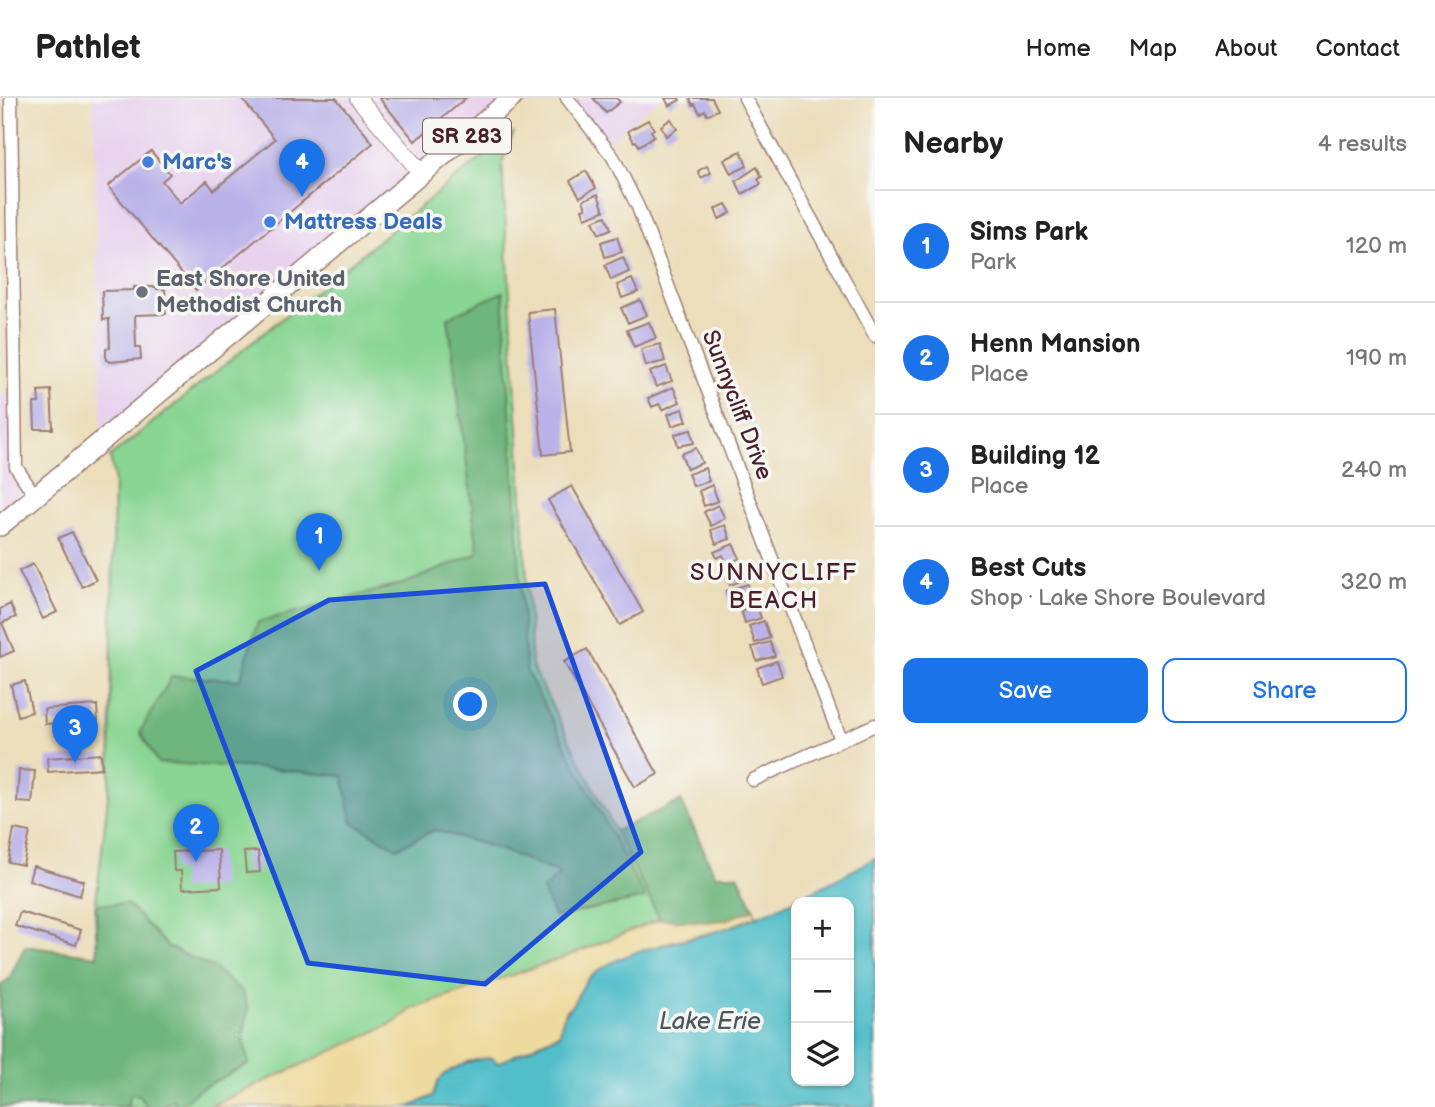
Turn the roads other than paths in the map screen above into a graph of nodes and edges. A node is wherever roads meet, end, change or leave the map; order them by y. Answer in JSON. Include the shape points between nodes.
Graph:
{"nodes":[{"id":1,"x":11,"y":98,"type":"edge"},
{"id":2,"x":358,"y":98,"type":"edge"},
{"id":3,"x":512,"y":98,"type":"edge"},
{"id":4,"x":566,"y":98,"type":"edge"},
{"id":5,"x":745,"y":98,"type":"edge"},
{"id":6,"x":422,"y":174,"type":"junction"},
{"id":7,"x":875,"y":337,"type":"edge"},
{"id":8,"x":35,"y":496,"type":"junction"},
{"id":9,"x":0,"y":526,"type":"edge"},
{"id":10,"x":875,"y":725,"type":"edge"},
{"id":11,"x":841,"y":740,"type":"junction"},
{"id":12,"x":753,"y":780,"type":"dead end"}],
"edges":[{"from":1,"to":8,"type":"street","via":[[16,467]]},
{"from":2,"to":6,"type":"street"},
{"from":3,"to":6,"type":"main road","number":"SR 283"},
{"from":4,"to":11,"type":"street","name":"Sunnycliff Drive","via":[[613,157],[638,207]]},
{"from":5,"to":7,"type":"street"},
{"from":6,"to":8,"type":"main road","number":"SR 283"},
{"from":8,"to":9,"type":"main road","number":"SR 283"},
{"from":10,"to":11,"type":"street"},
{"from":11,"to":12,"type":"street"}]}
